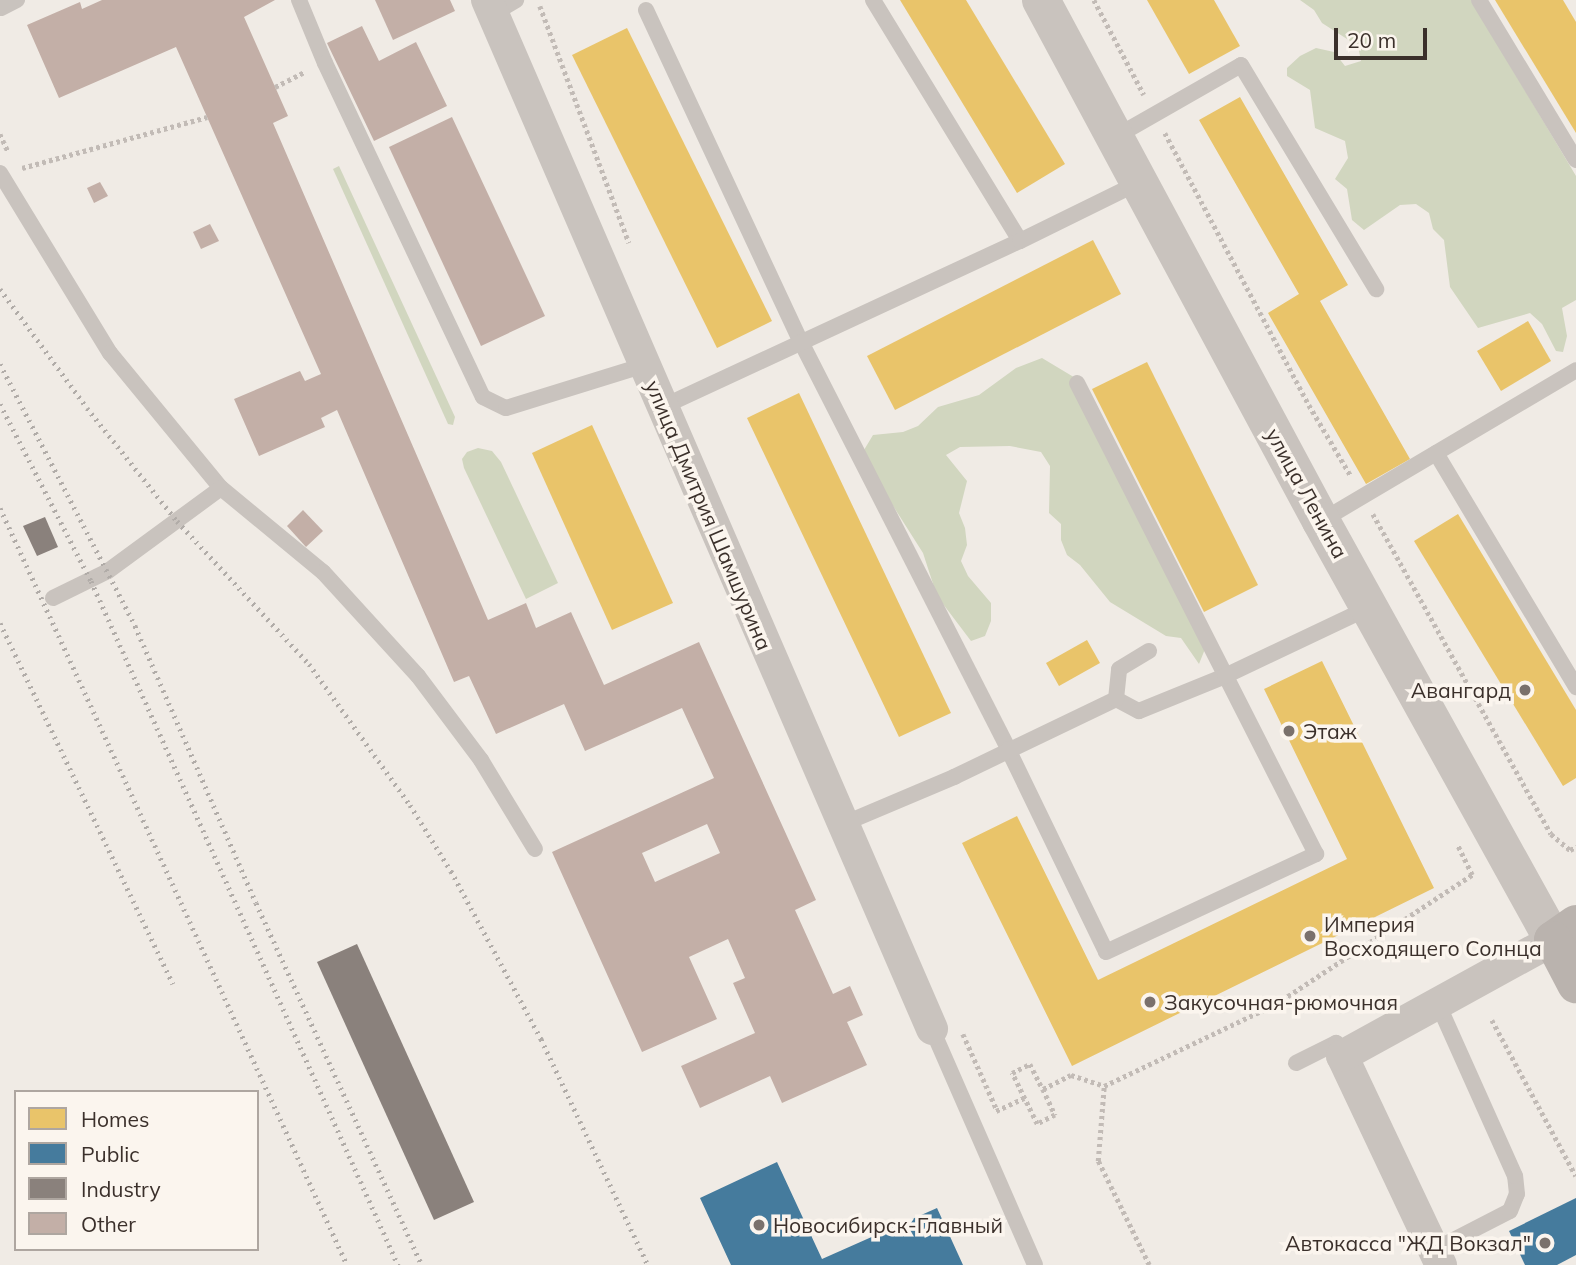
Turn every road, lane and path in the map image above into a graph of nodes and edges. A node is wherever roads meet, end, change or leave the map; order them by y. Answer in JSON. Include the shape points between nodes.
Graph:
{"nodes":[{"id":1,"x":17,"y":0,"type":"edge"},
{"id":2,"x":299,"y":0,"type":"edge"},
{"id":3,"x":873,"y":0,"type":"edge"},
{"id":4,"x":1041,"y":0,"type":"edge"},
{"id":5,"x":1094,"y":0,"type":"edge"},
{"id":6,"x":1479,"y":0,"type":"edge"},
{"id":7,"x":498,"y":5,"type":"edge"},
{"id":8,"x":1,"y":8,"type":"edge"},
{"id":9,"x":646,"y":10,"type":"dead end"},
{"id":10,"x":325,"y":63,"type":"junction"},
{"id":11,"x":275,"y":88,"type":"dead end"},
{"id":12,"x":1155,"y":114,"type":"junction"},
{"id":13,"x":207,"y":117,"type":"dead end"},
{"id":14,"x":0,"y":134,"type":"edge"},
{"id":15,"x":1115,"y":137,"type":"junction"},
{"id":16,"x":11,"y":157,"type":"dead end"},
{"id":17,"x":1576,"y":160,"type":"edge"},
{"id":18,"x":8,"y":171,"type":"edge"},
{"id":19,"x":1140,"y":182,"type":"junction"},
{"id":20,"x":1020,"y":241,"type":"junction"},
{"id":21,"x":1376,"y":289,"type":"dead end"},
{"id":22,"x":801,"y":342,"type":"junction"},
{"id":23,"x":645,"y":365,"type":"junction"},
{"id":24,"x":1576,"y":370,"type":"edge"},
{"id":25,"x":1077,"y":383,"type":"dead end"},
{"id":26,"x":662,"y":407,"type":"junction"},
{"id":27,"x":1436,"y":453,"type":"junction"},
{"id":28,"x":221,"y":488,"type":"junction"},
{"id":29,"x":1363,"y":496,"type":"junction"},
{"id":30,"x":1321,"y":521,"type":"junction"},
{"id":31,"x":53,"y":598,"type":"dead end"},
{"id":32,"x":1370,"y":607,"type":"junction"},
{"id":33,"x":1149,"y":651,"type":"dead end"},
{"id":34,"x":1225,"y":676,"type":"junction"},
{"id":35,"x":1576,"y":687,"type":"edge"},
{"id":36,"x":1116,"y":699,"type":"junction"},
{"id":37,"x":1008,"y":749,"type":"junction"},
{"id":38,"x":843,"y":824,"type":"junction"},
{"id":39,"x":1456,"y":842,"type":"dead end"},
{"id":40,"x":1576,"y":847,"type":"edge"},
{"id":41,"x":535,"y":849,"type":"dead end"},
{"id":42,"x":1564,"y":932,"type":"edge"},
{"id":43,"x":1576,"y":984,"type":"edge"},
{"id":44,"x":1438,"y":1004,"type":"junction"},
{"id":45,"x":1492,"y":1020,"type":"dead end"},
{"id":46,"x":932,"y":1030,"type":"joint"},
{"id":47,"x":1342,"y":1056,"type":"junction"},
{"id":48,"x":1296,"y":1063,"type":"dead end"},
{"id":49,"x":1104,"y":1086,"type":"junction"},
{"id":50,"x":1042,"y":1089,"type":"junction"},
{"id":51,"x":1024,"y":1098,"type":"junction"},
{"id":52,"x":986,"y":1116,"type":"dead end"},
{"id":53,"x":1576,"y":1176,"type":"edge"},
{"id":54,"x":1438,"y":1258,"type":"edge"},
{"id":55,"x":1035,"y":1265,"type":"edge"},
{"id":56,"x":1149,"y":1265,"type":"edge"}],
"edges":[{"from":1,"to":8,"type":"lane"},
{"from":2,"to":10,"type":"lane"},
{"from":3,"to":20,"type":"lane"},
{"from":4,"to":15,"type":"street","name":"улица Ленина"},
{"from":5,"to":12,"type":"path"},
{"from":6,"to":17,"type":"lane"},
{"from":7,"to":23,"type":"street","name":"улица Дмитрия Шамшурина"},
{"from":9,"to":22,"type":"lane"},
{"from":10,"to":11,"type":"path"},
{"from":10,"to":23,"type":"lane","via":[[483,397],[506,408]]},
{"from":12,"to":15,"type":"lane"},
{"from":12,"to":21,"type":"lane","via":[[1241,65]]},
{"from":12,"to":29,"type":"path","via":[[1309,405]]},
{"from":13,"to":18,"type":"path"},
{"from":14,"to":16,"type":"path"},
{"from":15,"to":19,"type":"street","name":"улица Ленина"},
{"from":18,"to":28,"type":"lane","via":[[110,354]]},
{"from":19,"to":20,"type":"lane"},
{"from":19,"to":30,"type":"street","name":"улица Ленина"},
{"from":20,"to":22,"type":"lane"},
{"from":22,"to":26,"type":"lane"},
{"from":22,"to":37,"type":"lane"},
{"from":23,"to":26,"type":"street","name":"улица Дмитрия Шамшурина"},
{"from":24,"to":27,"type":"lane"},
{"from":25,"to":34,"type":"lane"},
{"from":26,"to":38,"type":"street","name":"улица Дмитрия Шамшурина"},
{"from":27,"to":29,"type":"lane"},
{"from":27,"to":35,"type":"lane"},
{"from":28,"to":31,"type":"lane","via":[[108,571]]},
{"from":28,"to":41,"type":"lane","via":[[323,572],[418,676],[481,760]]},
{"from":29,"to":30,"type":"lane"},
{"from":29,"to":40,"type":"path","via":[[1551,834],[1570,850]]},
{"from":30,"to":32,"type":"street","name":"улица Ленина"},
{"from":32,"to":34,"type":"lane"},
{"from":32,"to":42,"type":"street","name":"улица Ленина"},
{"from":33,"to":36,"type":"lane","via":[[1119,669]]},
{"from":34,"to":36,"type":"lane","via":[[1139,711]]},
{"from":34,"to":37,"type":"lane","via":[[1316,854],[1105,952]]},
{"from":36,"to":37,"type":"lane"},
{"from":37,"to":38,"type":"lane"},
{"from":38,"to":46,"type":"street","name":"улица Дмитрия Шамшурина"},
{"from":39,"to":49,"type":"path","via":[[1472,875],[1276,1004]]},
{"from":42,"to":43,"type":"main road","name":"улица Ленина"},
{"from":42,"to":44,"type":"street"},
{"from":44,"to":47,"type":"street"},
{"from":44,"to":54,"type":"lane","via":[[1515,1177],[1517,1194],[1510,1211]]},
{"from":45,"to":53,"type":"path"},
{"from":46,"to":55,"type":"lane"},
{"from":47,"to":48,"type":"lane","via":[[1336,1043]]},
{"from":47,"to":54,"type":"street"},
{"from":49,"to":50,"type":"path","via":[[1071,1075]]},
{"from":49,"to":56,"type":"path","via":[[1098,1161]]},
{"from":50,"to":51,"type":"path","via":[[1030,1064],[1012,1073]]},
{"from":50,"to":51,"type":"path","via":[[1055,1115],[1037,1124]]},
{"from":51,"to":52,"type":"path"}]}
